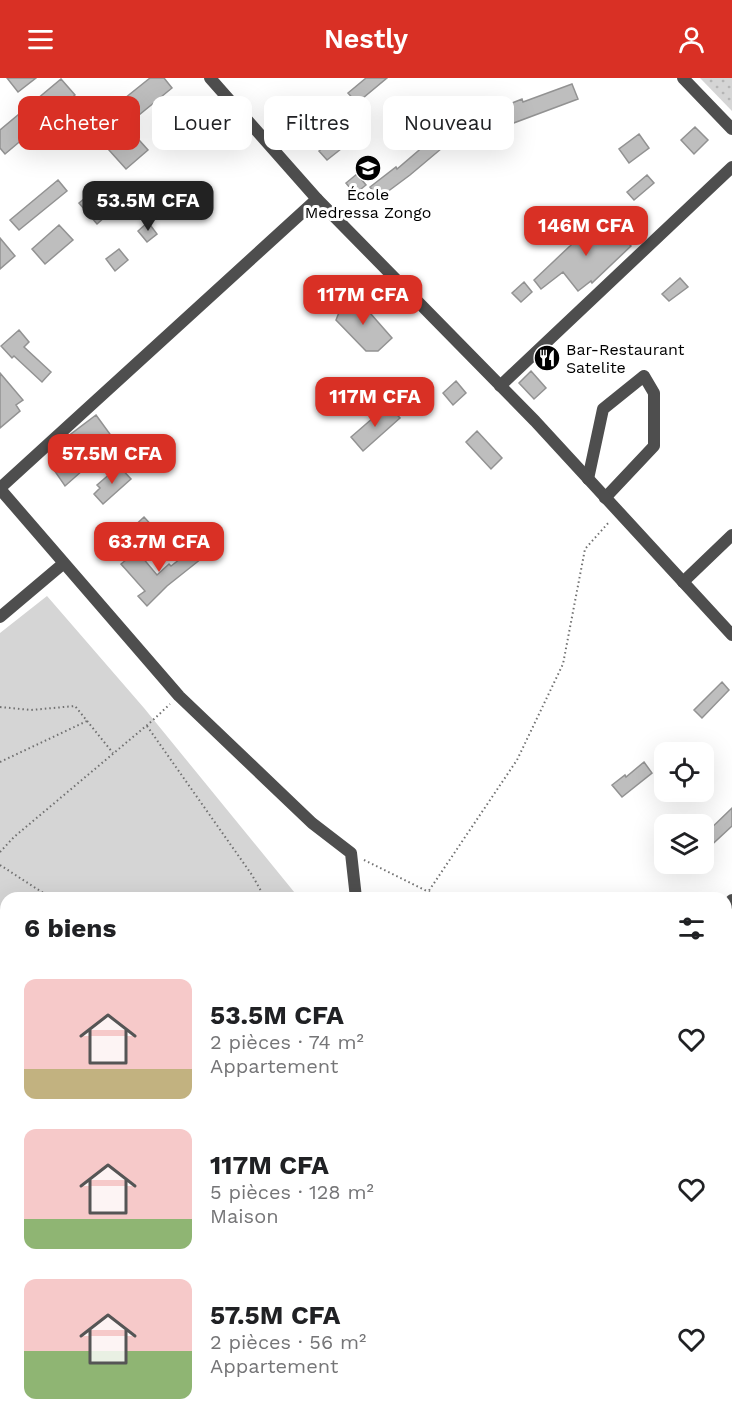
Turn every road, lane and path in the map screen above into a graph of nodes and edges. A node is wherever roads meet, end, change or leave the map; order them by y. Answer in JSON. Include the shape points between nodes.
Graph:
{"nodes":[{"id":1,"x":210,"y":78,"type":"edge"},
{"id":2,"x":683,"y":78,"type":"edge"},
{"id":3,"x":732,"y":129,"type":"edge"},
{"id":4,"x":732,"y":166,"type":"edge"},
{"id":5,"x":317,"y":199,"type":"junction"},
{"id":6,"x":500,"y":386,"type":"junction"},
{"id":7,"x":588,"y":479,"type":"junction"},
{"id":8,"x":0,"y":488,"type":"edge"},
{"id":9,"x":605,"y":498,"type":"junction"},
{"id":10,"x":618,"y":512,"type":"junction"},
{"id":11,"x":732,"y":535,"type":"edge"},
{"id":12,"x":64,"y":563,"type":"junction"},
{"id":13,"x":682,"y":582,"type":"junction"},
{"id":14,"x":0,"y":616,"type":"edge"},
{"id":15,"x":732,"y":635,"type":"edge"},
{"id":16,"x":178,"y":696,"type":"junction"},
{"id":17,"x":0,"y":707,"type":"edge"},
{"id":18,"x":87,"y":721,"type":"junction"},
{"id":19,"x":147,"y":726,"type":"junction"},
{"id":20,"x":113,"y":753,"type":"junction"},
{"id":21,"x":0,"y":762,"type":"edge"},
{"id":22,"x":0,"y":852,"type":"edge"},
{"id":23,"x":351,"y":853,"type":"junction"},
{"id":24,"x":0,"y":865,"type":"edge"},
{"id":25,"x":428,"y":891,"type":"joint"},
{"id":26,"x":42,"y":892,"type":"edge"},
{"id":27,"x":262,"y":892,"type":"edge"},
{"id":28,"x":355,"y":892,"type":"edge"}],
"edges":[{"from":1,"to":5,"type":"street"},
{"from":2,"to":3,"type":"street"},
{"from":4,"to":6,"type":"street"},
{"from":5,"to":6,"type":"street"},
{"from":5,"to":8,"type":"street"},
{"from":6,"to":7,"type":"street"},
{"from":7,"to":9,"type":"street"},
{"from":7,"to":9,"type":"street","via":[[603,409],[644,376],[654,393],[654,446]]},
{"from":8,"to":12,"type":"street"},
{"from":9,"to":10,"type":"street"},
{"from":10,"to":13,"type":"street"},
{"from":10,"to":25,"type":"path","via":[[585,549],[563,664],[517,760]]},
{"from":11,"to":13,"type":"street"},
{"from":12,"to":14,"type":"street"},
{"from":12,"to":16,"type":"street"},
{"from":13,"to":15,"type":"street"},
{"from":16,"to":19,"type":"path"},
{"from":16,"to":23,"type":"street","via":[[312,823]]},
{"from":17,"to":18,"type":"path","via":[[31,710],[75,706]]},
{"from":18,"to":20,"type":"path"},
{"from":18,"to":21,"type":"path"},
{"from":19,"to":20,"type":"path"},
{"from":19,"to":27,"type":"path"},
{"from":20,"to":22,"type":"path"},
{"from":23,"to":25,"type":"path"},
{"from":23,"to":28,"type":"street"},
{"from":24,"to":26,"type":"path"}]}
